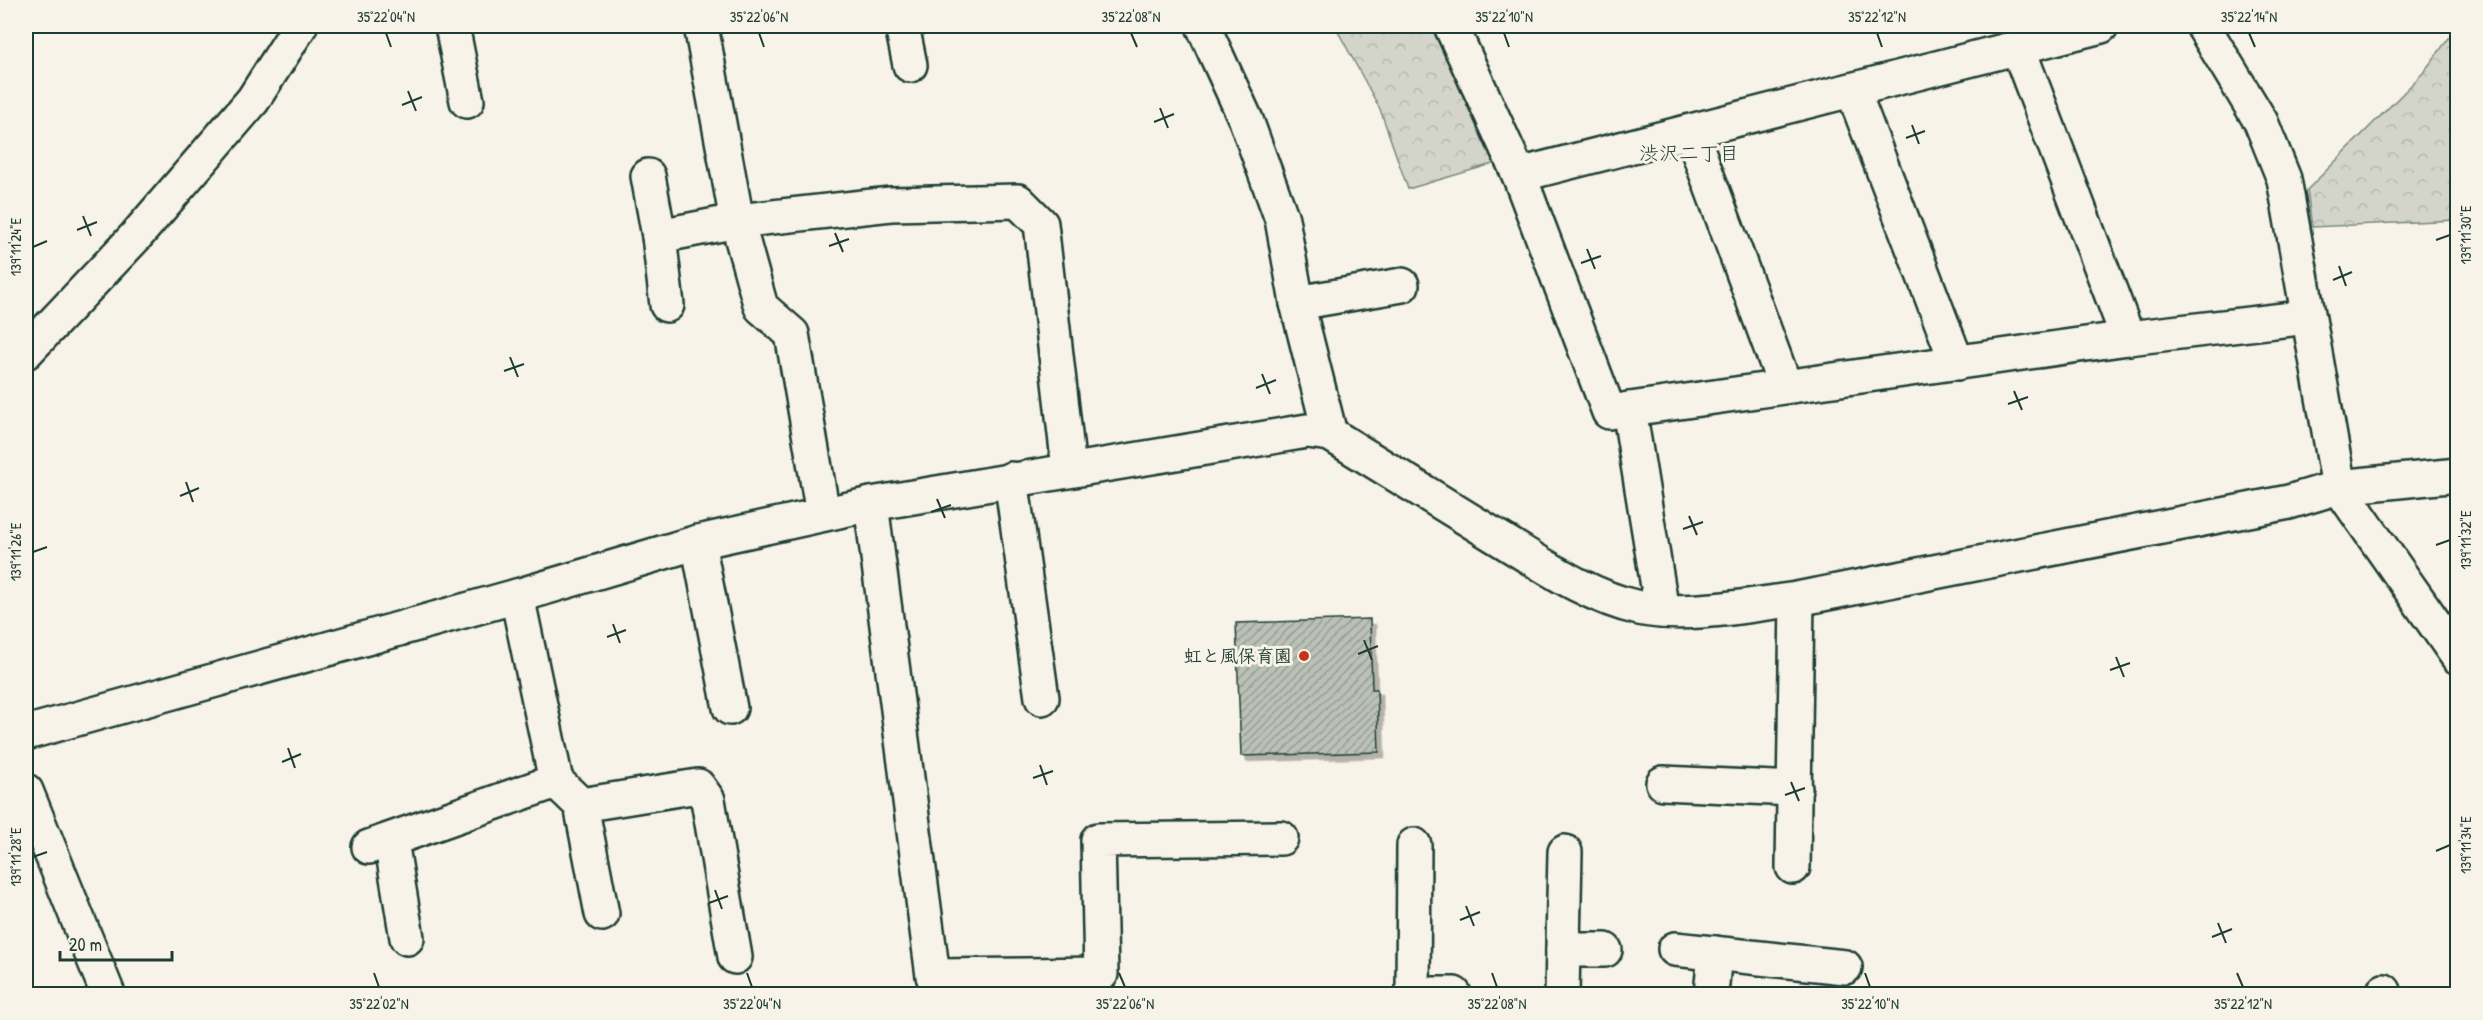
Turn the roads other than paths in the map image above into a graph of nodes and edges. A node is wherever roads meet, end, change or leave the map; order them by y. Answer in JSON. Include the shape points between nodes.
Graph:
{"nodes":[{"id":1,"x":300,"y":26,"type":"edge"},
{"id":2,"x":452,"y":26,"type":"edge"},
{"id":3,"x":701,"y":26,"type":"edge"},
{"id":4,"x":903,"y":26,"type":"edge"},
{"id":5,"x":1203,"y":26,"type":"edge"},
{"id":6,"x":1451,"y":26,"type":"edge"},
{"id":7,"x":2101,"y":26,"type":"edge"},
{"id":8,"x":2203,"y":26,"type":"edge"},
{"id":9,"x":2018,"y":48,"type":"junction"},
{"id":10,"x":910,"y":65,"type":"dead end"},
{"id":11,"x":1853,"y":91,"type":"junction"},
{"id":12,"x":467,"y":101,"type":"dead end"},
{"id":13,"x":1690,"y":132,"type":"junction"},
{"id":14,"x":1519,"y":175,"type":"junction"},
{"id":15,"x":648,"y":176,"type":"dead end"},
{"id":16,"x":737,"y":221,"type":"junction"},
{"id":17,"x":659,"y":236,"type":"junction"},
{"id":18,"x":1402,"y":285,"type":"dead end"},
{"id":19,"x":1297,"y":303,"type":"junction"},
{"id":20,"x":667,"y":305,"type":"dead end"},
{"id":21,"x":2308,"y":317,"type":"junction"},
{"id":22,"x":2128,"y":338,"type":"junction"},
{"id":23,"x":26,"y":352,"type":"edge"},
{"id":24,"x":1957,"y":363,"type":"junction"},
{"id":25,"x":1785,"y":386,"type":"junction"},
{"id":26,"x":1629,"y":409,"type":"junction"},
{"id":27,"x":1330,"y":434,"type":"junction"},
{"id":28,"x":1069,"y":469,"type":"junction"},
{"id":29,"x":2457,"y":475,"type":"edge"},
{"id":30,"x":1011,"y":479,"type":"junction"},
{"id":31,"x":2339,"y":487,"type":"junction"},
{"id":32,"x":871,"y":504,"type":"junction"},
{"id":33,"x":823,"y":514,"type":"junction"},
{"id":34,"x":698,"y":542,"type":"junction"},
{"id":35,"x":517,"y":596,"type":"junction"},
{"id":36,"x":1797,"y":599,"type":"junction"},
{"id":37,"x":1662,"y":611,"type":"junction"},
{"id":38,"x":2457,"y":657,"type":"edge"},
{"id":39,"x":1042,"y":698,"type":"dead end"},
{"id":40,"x":730,"y":708,"type":"dead end"},
{"id":41,"x":26,"y":733,"type":"edge"},
{"id":42,"x":556,"y":781,"type":"junction"},
{"id":43,"x":1663,"y":783,"type":"dead end"},
{"id":44,"x":1795,"y":789,"type":"junction"},
{"id":45,"x":26,"y":791,"type":"edge"},
{"id":46,"x":580,"y":805,"type":"junction"},
{"id":47,"x":1281,"y":838,"type":"dead end"},
{"id":48,"x":1414,"y":845,"type":"dead end"},
{"id":49,"x":1565,"y":852,"type":"dead end"},
{"id":50,"x":1793,"y":867,"type":"dead end"},
{"id":51,"x":602,"y":915,"type":"dead end"},
{"id":52,"x":407,"y":938,"type":"dead end"},
{"id":53,"x":1675,"y":948,"type":"dead end"},
{"id":54,"x":1563,"y":950,"type":"junction"},
{"id":55,"x":1605,"y":950,"type":"dead end"},
{"id":56,"x":1714,"y":953,"type":"junction"},
{"id":57,"x":735,"y":957,"type":"dead end"},
{"id":58,"x":1845,"y":967,"type":"dead end"},
{"id":59,"x":1033,"y":985,"type":"edge"},
{"id":60,"x":108,"y":994,"type":"edge"},
{"id":61,"x":1413,"y":994,"type":"edge"},
{"id":62,"x":1454,"y":994,"type":"edge"},
{"id":63,"x":1562,"y":994,"type":"edge"},
{"id":64,"x":1711,"y":994,"type":"edge"}],
"edges":[{"from":1,"to":23,"type":"street","via":[[253,100],[136,236]]},
{"from":2,"to":12,"type":"street"},
{"from":3,"to":16,"type":"street"},
{"from":4,"to":10,"type":"street"},
{"from":5,"to":19,"type":"street","via":[[1246,120],[1282,219]]},
{"from":6,"to":14,"type":"street"},
{"from":7,"to":9,"type":"street"},
{"from":8,"to":21,"type":"street","via":[[2261,122],[2284,179]]},
{"from":9,"to":11,"type":"street"},
{"from":9,"to":22,"type":"street"},
{"from":11,"to":13,"type":"street"},
{"from":11,"to":24,"type":"street"},
{"from":13,"to":14,"type":"street"},
{"from":13,"to":25,"type":"street"},
{"from":14,"to":26,"type":"street","via":[[1609,412]]},
{"from":15,"to":17,"type":"street"},
{"from":16,"to":17,"type":"street"},
{"from":16,"to":28,"type":"street","via":[[891,204],[1018,201],[1041,224]]},
{"from":16,"to":33,"type":"street","via":[[761,307],[792,334]]},
{"from":17,"to":20,"type":"street"},
{"from":18,"to":19,"type":"street"},
{"from":19,"to":27,"type":"street"},
{"from":21,"to":22,"type":"street"},
{"from":21,"to":31,"type":"street"},
{"from":22,"to":24,"type":"street"},
{"from":24,"to":25,"type":"street"},
{"from":25,"to":26,"type":"street"},
{"from":26,"to":37,"type":"street"},
{"from":27,"to":28,"type":"street","via":[[1307,431]]},
{"from":27,"to":37,"type":"street","via":[[1596,594],[1638,608]]},
{"from":28,"to":30,"type":"street"},
{"from":29,"to":31,"type":"street"},
{"from":30,"to":32,"type":"street"},
{"from":30,"to":39,"type":"street"},
{"from":31,"to":36,"type":"street","via":[[2289,502]]},
{"from":31,"to":38,"type":"street"},
{"from":32,"to":33,"type":"street"},
{"from":32,"to":59,"type":"street","via":[[933,976]]},
{"from":33,"to":34,"type":"street"},
{"from":34,"to":35,"type":"street"},
{"from":34,"to":40,"type":"street"},
{"from":35,"to":41,"type":"street"},
{"from":35,"to":42,"type":"street"},
{"from":36,"to":37,"type":"street","via":[[1723,609]]},
{"from":36,"to":44,"type":"street"},
{"from":42,"to":46,"type":"street"},
{"from":42,"to":52,"type":"street","via":[[380,844]]},
{"from":43,"to":44,"type":"street"},
{"from":44,"to":50,"type":"street"},
{"from":45,"to":60,"type":"street"},
{"from":46,"to":51,"type":"street"},
{"from":46,"to":57,"type":"street","via":[[698,786],[708,800]]},
{"from":47,"to":59,"type":"street","via":[[1098,840],[1101,974]]},
{"from":48,"to":61,"type":"street"},
{"from":49,"to":54,"type":"street"},
{"from":53,"to":56,"type":"street"},
{"from":54,"to":55,"type":"street"},
{"from":54,"to":63,"type":"street"},
{"from":56,"to":58,"type":"street"},
{"from":56,"to":64,"type":"street"},
{"from":61,"to":62,"type":"street"}]}
